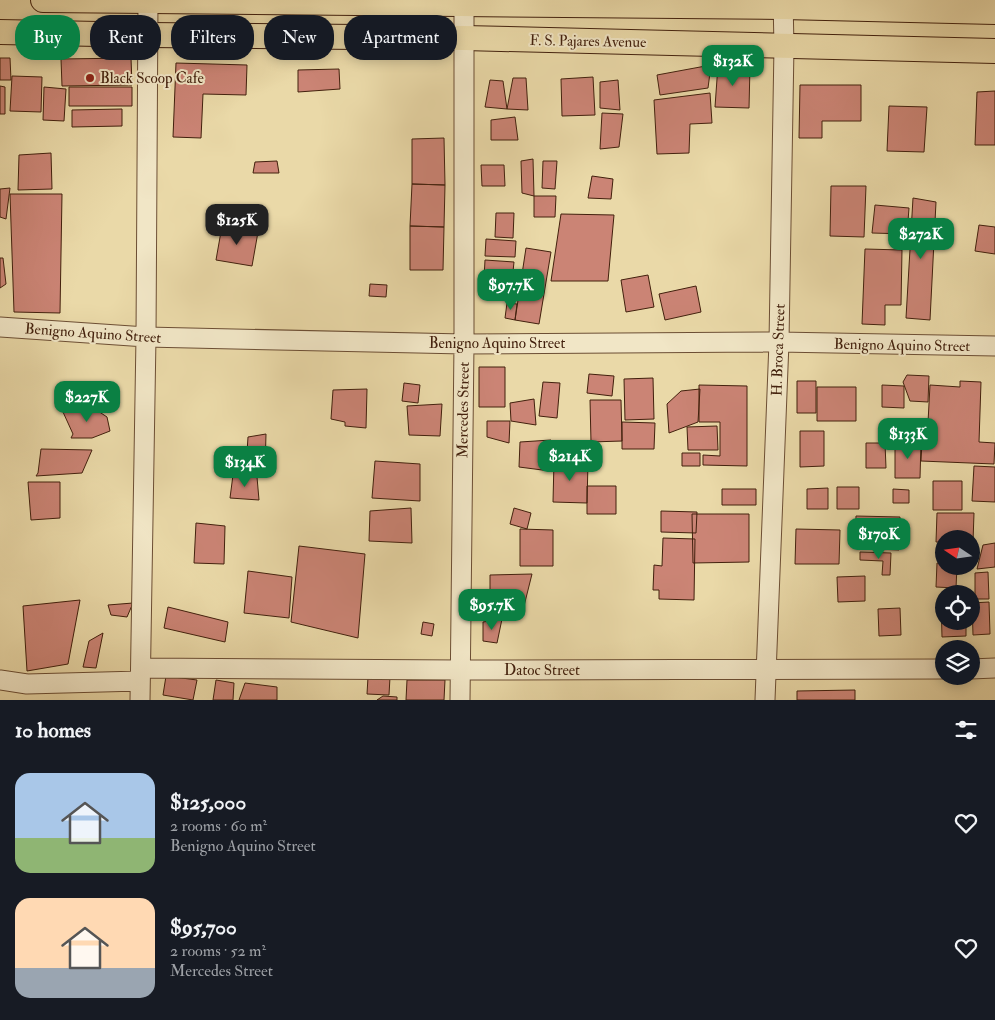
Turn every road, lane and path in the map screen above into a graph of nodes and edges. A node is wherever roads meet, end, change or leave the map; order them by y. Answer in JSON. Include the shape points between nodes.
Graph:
{"nodes":[{"id":1,"x":43,"y":0,"type":"edge"},
{"id":2,"x":148,"y":0,"type":"edge"},
{"id":3,"x":464,"y":2,"type":"edge"},
{"id":4,"x":783,"y":3,"type":"edge"},
{"id":5,"x":995,"y":12,"type":"edge"},
{"id":6,"x":148,"y":15,"type":"edge"},
{"id":7,"x":0,"y":32,"type":"edge"},
{"id":8,"x":90,"y":34,"type":"edge"},
{"id":9,"x":161,"y":35,"type":"edge"},
{"id":10,"x":464,"y":38,"type":"junction"},
{"id":11,"x":784,"y":46,"type":"junction"},
{"id":12,"x":995,"y":51,"type":"edge"},
{"id":13,"x":148,"y":60,"type":"edge"},
{"id":14,"x":0,"y":327,"type":"edge"},
{"id":15,"x":146,"y":337,"type":"junction"},
{"id":16,"x":779,"y":342,"type":"junction"},
{"id":17,"x":464,"y":344,"type":"junction"},
{"id":18,"x":995,"y":346,"type":"edge"},
{"id":19,"x":995,"y":668,"type":"edge"},
{"id":20,"x":935,"y":669,"type":"edge"},
{"id":21,"x":980,"y":669,"type":"edge"},
{"id":22,"x":460,"y":670,"type":"junction"},
{"id":23,"x":766,"y":670,"type":"junction"},
{"id":24,"x":141,"y":675,"type":"junction"},
{"id":25,"x":0,"y":680,"type":"edge"},
{"id":26,"x":140,"y":700,"type":"edge"},
{"id":27,"x":460,"y":700,"type":"edge"},
{"id":28,"x":766,"y":700,"type":"edge"}],
"edges":[{"from":1,"to":2,"type":"main road"},
{"from":2,"to":3,"type":"main road"},
{"from":2,"to":6,"type":"street"},
{"from":3,"to":4,"type":"main road"},
{"from":3,"to":10,"type":"street","name":"Mercedes Street"},
{"from":4,"to":5,"type":"main road"},
{"from":4,"to":11,"type":"street","name":"H. Broca Street"},
{"from":7,"to":8,"type":"main road","name":"F. S. Pajares Avenue"},
{"from":9,"to":10,"type":"main road","name":"F. S. Pajares Avenue"},
{"from":10,"to":11,"type":"main road","name":"F. S. Pajares Avenue"},
{"from":10,"to":17,"type":"street","name":"Mercedes Street"},
{"from":11,"to":12,"type":"main road","name":"F. S. Pajares Avenue"},
{"from":11,"to":16,"type":"street","name":"H. Broca Street"},
{"from":13,"to":15,"type":"street"},
{"from":14,"to":15,"type":"street","name":"Benigno Aquino Street"},
{"from":15,"to":17,"type":"street","name":"Benigno Aquino Street"},
{"from":15,"to":24,"type":"street"},
{"from":16,"to":17,"type":"street","name":"Benigno Aquino Street"},
{"from":16,"to":18,"type":"street","name":"Benigno Aquino Street"},
{"from":16,"to":23,"type":"street","name":"H. Broca Street"},
{"from":17,"to":22,"type":"street","name":"Mercedes Street"},
{"from":19,"to":21,"type":"street"},
{"from":20,"to":23,"type":"street","name":"Datoc Street"},
{"from":22,"to":23,"type":"street","name":"Datoc Street"},
{"from":22,"to":24,"type":"street","name":"Datoc Street"},
{"from":22,"to":27,"type":"street","name":"Mercedes Street"},
{"from":23,"to":28,"type":"street","name":"H. Broca Street"},
{"from":24,"to":25,"type":"street","name":"Datoc Street","via":[[27,684]]},
{"from":24,"to":26,"type":"street"}]}
